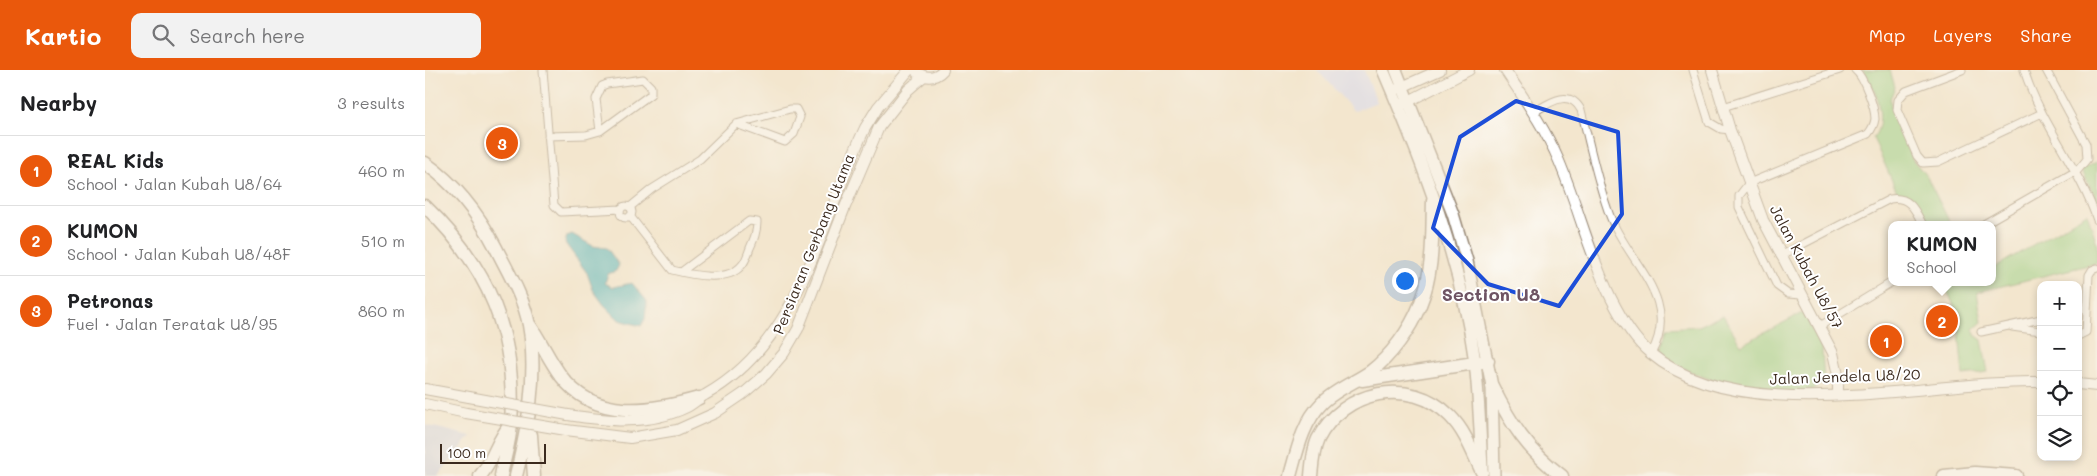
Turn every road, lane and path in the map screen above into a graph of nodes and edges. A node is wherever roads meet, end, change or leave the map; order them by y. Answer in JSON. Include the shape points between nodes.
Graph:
{"nodes":[{"id":1,"x":543,"y":70,"type":"edge"},
{"id":2,"x":909,"y":70,"type":"edge"},
{"id":3,"x":915,"y":70,"type":"edge"},
{"id":4,"x":943,"y":70,"type":"edge"},
{"id":5,"x":1383,"y":70,"type":"edge"},
{"id":6,"x":1396,"y":70,"type":"edge"},
{"id":7,"x":1440,"y":70,"type":"edge"},
{"id":8,"x":1469,"y":70,"type":"edge"},
{"id":9,"x":1505,"y":70,"type":"edge"},
{"id":10,"x":1693,"y":70,"type":"edge"},
{"id":11,"x":1712,"y":70,"type":"edge"},
{"id":12,"x":1840,"y":70,"type":"edge"},
{"id":13,"x":1855,"y":70,"type":"edge"},
{"id":14,"x":1962,"y":70,"type":"edge"},
{"id":15,"x":2024,"y":70,"type":"edge"},
{"id":16,"x":2046,"y":70,"type":"edge"},
{"id":17,"x":924,"y":76,"type":"junction"},
{"id":18,"x":1398,"y":90,"type":"junction"},
{"id":19,"x":1403,"y":104,"type":"junction"},
{"id":20,"x":1723,"y":107,"type":"junction"},
{"id":21,"x":1534,"y":112,"type":"junction"},
{"id":22,"x":2042,"y":113,"type":"junction"},
{"id":23,"x":736,"y":124,"type":"junction"},
{"id":24,"x":1730,"y":130,"type":"junction"},
{"id":25,"x":600,"y":131,"type":"junction"},
{"id":26,"x":549,"y":136,"type":"junction"},
{"id":27,"x":425,"y":164,"type":"edge"},
{"id":28,"x":2075,"y":172,"type":"junction"},
{"id":29,"x":1749,"y":183,"type":"junction"},
{"id":30,"x":1433,"y":200,"type":"junction"},
{"id":31,"x":425,"y":206,"type":"edge"},
{"id":32,"x":630,"y":207,"type":"junction"},
{"id":33,"x":621,"y":209,"type":"junction"},
{"id":34,"x":2095,"y":209,"type":"edge"},
{"id":35,"x":630,"y":216,"type":"junction"},
{"id":36,"x":2097,"y":220,"type":"edge"},
{"id":37,"x":1921,"y":221,"type":"edge"},
{"id":38,"x":1989,"y":221,"type":"edge"},
{"id":39,"x":1780,"y":256,"type":"junction"},
{"id":40,"x":2097,"y":268,"type":"edge"},
{"id":41,"x":681,"y":272,"type":"junction"},
{"id":42,"x":1888,"y":284,"type":"edge"},
{"id":43,"x":1801,"y":296,"type":"junction"},
{"id":44,"x":2087,"y":308,"type":"junction"},
{"id":45,"x":2082,"y":309,"type":"edge"},
{"id":46,"x":2037,"y":320,"type":"edge"},
{"id":47,"x":529,"y":324,"type":"junction"},
{"id":48,"x":1820,"y":326,"type":"junction"},
{"id":49,"x":2007,"y":327,"type":"junction"},
{"id":50,"x":2037,"y":331,"type":"edge"},
{"id":51,"x":1981,"y":332,"type":"dead end"},
{"id":52,"x":2082,"y":334,"type":"edge"},
{"id":53,"x":1651,"y":354,"type":"junction"},
{"id":54,"x":1488,"y":361,"type":"junction"},
{"id":55,"x":1475,"y":363,"type":"junction"},
{"id":56,"x":1352,"y":382,"type":"junction"},
{"id":57,"x":2037,"y":382,"type":"edge"},
{"id":58,"x":2082,"y":384,"type":"edge"},
{"id":59,"x":1492,"y":386,"type":"junction"},
{"id":60,"x":2097,"y":386,"type":"edge"},
{"id":61,"x":425,"y":389,"type":"edge"},
{"id":62,"x":1838,"y":394,"type":"junction"},
{"id":63,"x":699,"y":398,"type":"junction"},
{"id":64,"x":425,"y":404,"type":"edge"},
{"id":65,"x":528,"y":420,"type":"junction"},
{"id":66,"x":511,"y":424,"type":"junction"},
{"id":67,"x":1486,"y":475,"type":"edge"},
{"id":68,"x":480,"y":476,"type":"edge"},
{"id":69,"x":501,"y":476,"type":"edge"},
{"id":70,"x":516,"y":476,"type":"edge"},
{"id":71,"x":534,"y":476,"type":"edge"},
{"id":72,"x":1290,"y":476,"type":"edge"},
{"id":73,"x":1311,"y":476,"type":"edge"},
{"id":74,"x":1562,"y":476,"type":"edge"},
{"id":75,"x":1944,"y":476,"type":"edge"},
{"id":76,"x":2017,"y":476,"type":"edge"}],
"edges":[{"from":1,"to":26,"type":"street"},
{"from":2,"to":63,"type":"main road","name":"Persiaran Gerbang Utama","via":[[865,128],[794,300],[775,332],[741,371]]},
{"from":3,"to":17,"type":"main road"},
{"from":4,"to":17,"type":"main road","name":"Persiaran Gerbang Utama","via":[[935,76]]},
{"from":5,"to":18,"type":"main road"},
{"from":6,"to":18,"type":"main road"},
{"from":7,"to":18,"type":"main road"},
{"from":8,"to":19,"type":"main road"},
{"from":9,"to":21,"type":"main road","name":"Jalan Jendela U8/20"},
{"from":10,"to":24,"type":"street","via":[[1709,122]]},
{"from":11,"to":20,"type":"main road","name":"Jalan Kubah U8/57"},
{"from":12,"to":20,"type":"street"},
{"from":13,"to":29,"type":"street","via":[[1863,80],[1874,115],[1873,128],[1868,134]]},
{"from":14,"to":22,"type":"street","via":[[1906,91],[1898,100],[1897,110],[1923,163],[1938,162]]},
{"from":15,"to":22,"type":"street"},
{"from":16,"to":28,"type":"street","via":[[2086,144],[2087,159]]},
{"from":17,"to":64,"type":"main road","name":"Persiaran Gerbang Utama","bridge":true,"via":[[908,90],[879,127],[798,329],[766,374],[715,413],[677,430],[630,438],[566,430]]},
{"from":18,"to":19,"type":"main road"},
{"from":19,"to":30,"type":"main road"},
{"from":19,"to":54,"type":"main road","via":[[1453,214],[1467,261]]},
{"from":20,"to":24,"type":"main road","name":"Jalan Kubah U8/57"},
{"from":21,"to":53,"type":"main road","name":"Jalan Jendela U8/20","via":[[1560,162],[1593,258],[1610,296],[1629,329]]},
{"from":21,"to":53,"type":"street","via":[[1556,99],[1565,98],[1572,100],[1581,110],[1611,219],[1646,276],[1659,306],[1660,335]]},
{"from":22,"to":28,"type":"street"},
{"from":23,"to":23,"type":"street","via":[[785,142],[794,134],[800,117],[796,109],[790,109]]},
{"from":23,"to":32,"type":"street","via":[[700,159],[657,185]]},
{"from":24,"to":29,"type":"main road","name":"Jalan Kubah U8/57"},
{"from":25,"to":25,"type":"street","via":[[597,99],[601,86],[643,79],[651,87],[651,94]]},
{"from":25,"to":26,"type":"street","via":[[586,135]]},
{"from":26,"to":33,"type":"street","via":[[552,200],[557,209],[561,212]]},
{"from":27,"to":47,"type":"highway","via":[[453,188],[487,230],[515,284]]},
{"from":28,"to":34,"type":"street"},
{"from":28,"to":38,"type":"street"},
{"from":29,"to":39,"type":"main road","name":"Jalan Kubah U8/57"},
{"from":29,"to":43,"type":"street","via":[[1741,192],[1739,207],[1777,286],[1788,294]]},
{"from":30,"to":55,"type":"main road","via":[[1463,303]]},
{"from":30,"to":56,"type":"highway","via":[[1432,253],[1421,304],[1383,360]]},
{"from":31,"to":66,"type":"highway","via":[[466,253],[491,295],[502,326],[511,377]]},
{"from":32,"to":33,"type":"street"},
{"from":32,"to":35,"type":"street"},
{"from":33,"to":35,"type":"street","via":[[622,216]]},
{"from":34,"to":36,"type":"street"},
{"from":35,"to":41,"type":"street","via":[[667,266]]},
{"from":37,"to":39,"type":"street","via":[[1910,203],[1903,199],[1890,199]]},
{"from":39,"to":43,"type":"main road","name":"Jalan Kubah U8/57"},
{"from":40,"to":44,"type":"street","via":[[2089,275]]},
{"from":41,"to":41,"type":"street","via":[[749,221],[757,222],[757,230],[743,264],[734,273],[723,276]]},
{"from":42,"to":48,"type":"street"},
{"from":43,"to":48,"type":"main road","name":"Jalan Kubah U8/57"},
{"from":44,"to":45,"type":"street"},
{"from":44,"to":52,"type":"street","via":[[2087,332]]},
{"from":46,"to":49,"type":"street"},
{"from":47,"to":63,"type":"highway","via":[[567,384],[595,403],[633,410],[669,407]]},
{"from":47,"to":65,"type":"highway","via":[[532,375]]},
{"from":48,"to":62,"type":"main road","name":"Jalan Kubah U8/57","via":[[1833,353]]},
{"from":49,"to":50,"type":"street"},
{"from":49,"to":51,"type":"street"},
{"from":53,"to":62,"type":"main road","name":"Jalan Jendela U8/20","via":[[1695,378],[1748,394]]},
{"from":54,"to":55,"type":"highway"},
{"from":54,"to":59,"type":"main road"},
{"from":55,"to":56,"type":"highway"},
{"from":55,"to":67,"type":"main road"},
{"from":56,"to":72,"type":"highway","via":[[1322,403],[1306,427]]},
{"from":57,"to":62,"type":"main road","name":"Jalan Jendela U8/20"},
{"from":58,"to":60,"type":"main road"},
{"from":59,"to":67,"type":"main road"},
{"from":59,"to":74,"type":"highway","via":[[1521,439]]},
{"from":61,"to":63,"type":"main road","name":"Persiaran Gerbang Utama","bridge":true,"via":[[568,416],[619,421],[652,418],[688,407]]},
{"from":65,"to":70,"type":"highway"},
{"from":65,"to":71,"type":"highway"},
{"from":66,"to":68,"type":"highway","via":[[498,440]]},
{"from":66,"to":69,"type":"highway"},
{"from":67,"to":73,"type":"highway","via":[[1451,416],[1423,398],[1403,392],[1384,392],[1350,404],[1329,424],[1317,440]]},
{"from":75,"to":76,"type":"highway","via":[[1975,473]]}]}
